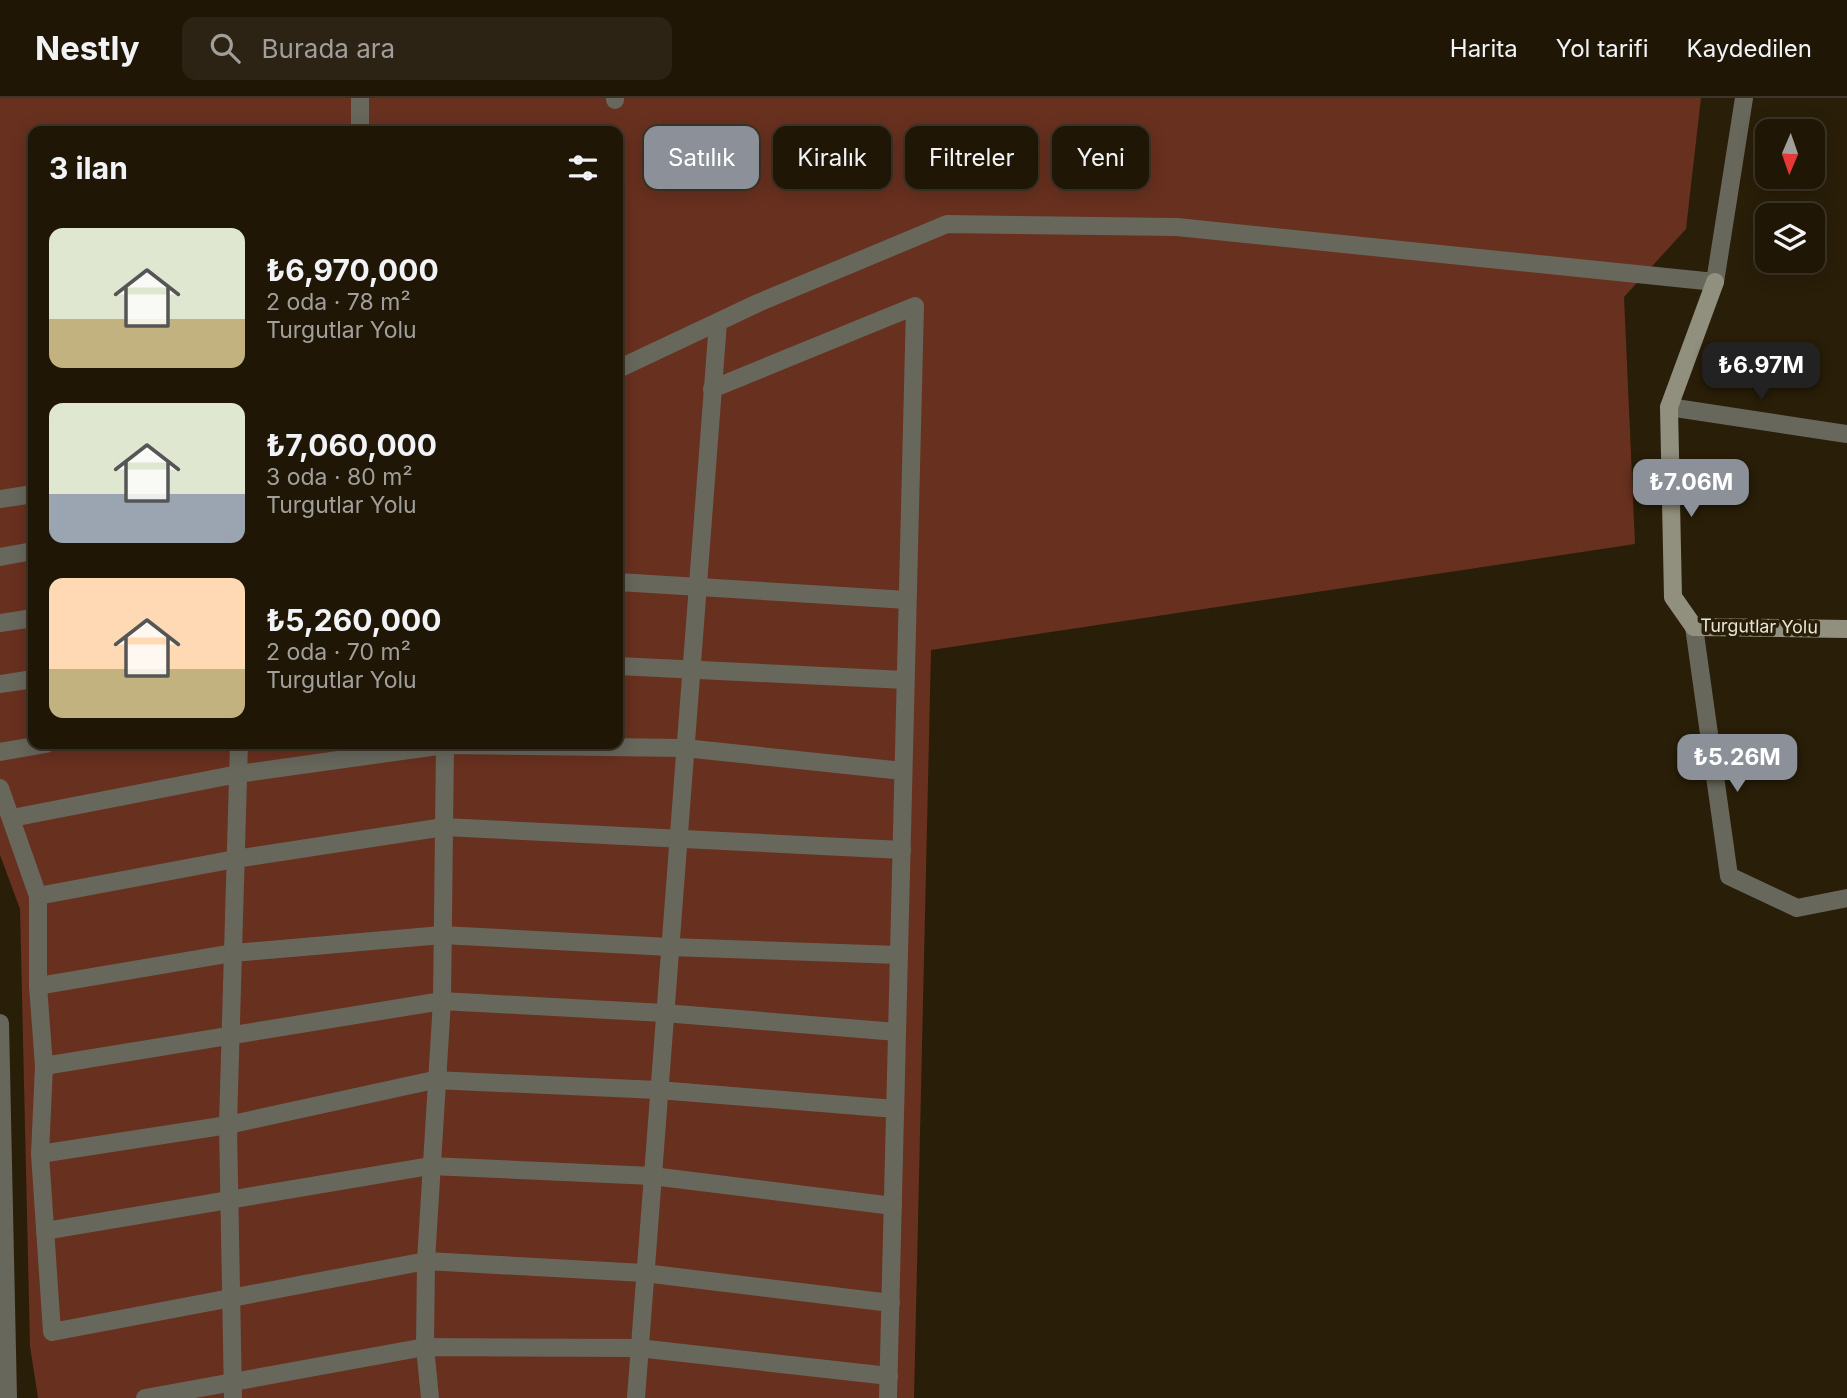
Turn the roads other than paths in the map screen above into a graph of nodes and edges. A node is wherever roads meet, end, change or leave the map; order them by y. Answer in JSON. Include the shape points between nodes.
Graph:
{"nodes":[{"id":1,"x":360,"y":98,"type":"edge"},
{"id":2,"x":1744,"y":98,"type":"edge"},
{"id":3,"x":360,"y":126,"type":"edge"},
{"id":4,"x":1715,"y":282,"type":"junction"},
{"id":5,"x":718,"y":322,"type":"junction"},
{"id":6,"x":623,"y":367,"type":"edge"},
{"id":7,"x":712,"y":389,"type":"junction"},
{"id":8,"x":1669,"y":407,"type":"junction"},
{"id":9,"x":1847,"y":435,"type":"edge"},
{"id":10,"x":28,"y":495,"type":"edge"},
{"id":11,"x":0,"y":499,"type":"edge"},
{"id":12,"x":28,"y":552,"type":"edge"},
{"id":13,"x":0,"y":557,"type":"edge"},
{"id":14,"x":623,"y":582,"type":"edge"},
{"id":15,"x":697,"y":586,"type":"junction"},
{"id":16,"x":907,"y":600,"type":"junction"},
{"id":17,"x":28,"y":619,"type":"edge"},
{"id":18,"x":0,"y":623,"type":"edge"},
{"id":19,"x":1694,"y":627,"type":"junction"},
{"id":20,"x":1847,"y":629,"type":"edge"},
{"id":21,"x":623,"y":666,"type":"edge"},
{"id":22,"x":690,"y":668,"type":"junction"},
{"id":23,"x":28,"y":680,"type":"edge"},
{"id":24,"x":905,"y":680,"type":"junction"},
{"id":25,"x":0,"y":684,"type":"edge"},
{"id":26,"x":28,"y":747,"type":"edge"},
{"id":27,"x":623,"y":747,"type":"edge"},
{"id":28,"x":684,"y":748,"type":"junction"},
{"id":29,"x":239,"y":749,"type":"edge"},
{"id":30,"x":410,"y":749,"type":"edge"},
{"id":31,"x":445,"y":749,"type":"edge"},
{"id":32,"x":0,"y":752,"type":"edge"},
{"id":33,"x":903,"y":771,"type":"junction"},
{"id":34,"x":238,"y":774,"type":"junction"},
{"id":35,"x":0,"y":788,"type":"edge"},
{"id":36,"x":12,"y":818,"type":"junction"},
{"id":37,"x":444,"y":827,"type":"junction"},
{"id":38,"x":678,"y":837,"type":"junction"},
{"id":39,"x":902,"y":850,"type":"junction"},
{"id":40,"x":235,"y":859,"type":"junction"},
{"id":41,"x":38,"y":896,"type":"junction"},
{"id":42,"x":1847,"y":898,"type":"edge"},
{"id":43,"x":442,"y":935,"type":"junction"},
{"id":44,"x":669,"y":947,"type":"junction"},
{"id":45,"x":233,"y":953,"type":"junction"},
{"id":46,"x":899,"y":955,"type":"junction"},
{"id":47,"x":38,"y":986,"type":"junction"},
{"id":48,"x":442,"y":1001,"type":"junction"},
{"id":49,"x":664,"y":1013,"type":"junction"},
{"id":50,"x":0,"y":1023,"type":"edge"},
{"id":51,"x":897,"y":1032,"type":"junction"},
{"id":52,"x":231,"y":1034,"type":"junction"},
{"id":53,"x":44,"y":1066,"type":"junction"},
{"id":54,"x":435,"y":1080,"type":"junction"},
{"id":55,"x":658,"y":1090,"type":"junction"},
{"id":56,"x":895,"y":1109,"type":"junction"},
{"id":57,"x":228,"y":1125,"type":"junction"},
{"id":58,"x":40,"y":1154,"type":"junction"},
{"id":59,"x":430,"y":1166,"type":"junction"},
{"id":60,"x":652,"y":1176,"type":"junction"},
{"id":61,"x":229,"y":1202,"type":"junction"},
{"id":62,"x":893,"y":1206,"type":"junction"},
{"id":63,"x":45,"y":1231,"type":"junction"},
{"id":64,"x":426,"y":1261,"type":"junction"},
{"id":65,"x":644,"y":1273,"type":"junction"},
{"id":66,"x":231,"y":1297,"type":"junction"},
{"id":67,"x":891,"y":1303,"type":"junction"},
{"id":68,"x":425,"y":1347,"type":"junction"},
{"id":69,"x":638,"y":1348,"type":"junction"},
{"id":70,"x":889,"y":1376,"type":"junction"},
{"id":71,"x":232,"y":1391,"type":"edge"},
{"id":72,"x":8,"y":1398,"type":"edge"},
{"id":73,"x":145,"y":1398,"type":"edge"},
{"id":74,"x":430,"y":1398,"type":"edge"},
{"id":75,"x":636,"y":1398,"type":"edge"},
{"id":76,"x":888,"y":1398,"type":"edge"}],
"edges":[{"from":1,"to":3,"type":"street"},
{"from":2,"to":4,"type":"street"},
{"from":4,"to":5,"type":"street","via":[[1177,227],[947,224]]},
{"from":4,"to":8,"type":"main road","name":"Turgutlar Yolu"},
{"from":5,"to":6,"type":"street"},
{"from":5,"to":7,"type":"street"},
{"from":7,"to":15,"type":"street"},
{"from":7,"to":16,"type":"street","via":[[915,306]]},
{"from":8,"to":9,"type":"street"},
{"from":8,"to":19,"type":"main road","name":"Turgutlar Yolu","via":[[1673,597]]},
{"from":10,"to":11,"type":"street"},
{"from":12,"to":13,"type":"street"},
{"from":14,"to":15,"type":"street"},
{"from":15,"to":16,"type":"street"},
{"from":15,"to":22,"type":"street"},
{"from":16,"to":24,"type":"street"},
{"from":17,"to":18,"type":"street"},
{"from":19,"to":20,"type":"main road","name":"Turgutlar Yolu"},
{"from":19,"to":42,"type":"street","via":[[1730,876],[1797,908]]},
{"from":21,"to":22,"type":"street"},
{"from":22,"to":24,"type":"street"},
{"from":22,"to":28,"type":"street"},
{"from":23,"to":25,"type":"street"},
{"from":24,"to":33,"type":"street"},
{"from":26,"to":32,"type":"street"},
{"from":27,"to":28,"type":"street"},
{"from":28,"to":33,"type":"street"},
{"from":28,"to":38,"type":"street"},
{"from":29,"to":34,"type":"street"},
{"from":30,"to":34,"type":"street"},
{"from":31,"to":37,"type":"street"},
{"from":33,"to":39,"type":"street"},
{"from":34,"to":36,"type":"street"},
{"from":34,"to":40,"type":"street"},
{"from":35,"to":36,"type":"street"},
{"from":36,"to":41,"type":"street"},
{"from":37,"to":38,"type":"street"},
{"from":37,"to":40,"type":"street"},
{"from":37,"to":43,"type":"street"},
{"from":38,"to":39,"type":"street"},
{"from":38,"to":44,"type":"street"},
{"from":39,"to":46,"type":"street"},
{"from":40,"to":41,"type":"street"},
{"from":40,"to":45,"type":"street"},
{"from":41,"to":47,"type":"street"},
{"from":43,"to":44,"type":"street"},
{"from":43,"to":45,"type":"street"},
{"from":43,"to":48,"type":"street"},
{"from":44,"to":46,"type":"street"},
{"from":44,"to":49,"type":"street"},
{"from":45,"to":47,"type":"street"},
{"from":45,"to":52,"type":"street"},
{"from":46,"to":51,"type":"street"},
{"from":47,"to":53,"type":"street"},
{"from":48,"to":49,"type":"street"},
{"from":48,"to":52,"type":"street"},
{"from":48,"to":54,"type":"street"},
{"from":49,"to":51,"type":"street"},
{"from":49,"to":55,"type":"street"},
{"from":50,"to":72,"type":"street"},
{"from":51,"to":56,"type":"street"},
{"from":52,"to":53,"type":"street"},
{"from":52,"to":57,"type":"street"},
{"from":53,"to":58,"type":"street"},
{"from":54,"to":55,"type":"street"},
{"from":54,"to":57,"type":"street"},
{"from":54,"to":59,"type":"street"},
{"from":55,"to":56,"type":"street"},
{"from":55,"to":60,"type":"street"},
{"from":56,"to":62,"type":"street"},
{"from":57,"to":58,"type":"street"},
{"from":57,"to":61,"type":"street"},
{"from":58,"to":63,"type":"street"},
{"from":59,"to":60,"type":"street"},
{"from":59,"to":61,"type":"street"},
{"from":59,"to":64,"type":"street"},
{"from":60,"to":62,"type":"street"},
{"from":60,"to":65,"type":"street"},
{"from":61,"to":63,"type":"street"},
{"from":61,"to":66,"type":"street"},
{"from":62,"to":67,"type":"street"},
{"from":63,"to":66,"type":"street","via":[[52,1332]]},
{"from":64,"to":65,"type":"street"},
{"from":64,"to":66,"type":"street"},
{"from":64,"to":68,"type":"street"},
{"from":65,"to":67,"type":"street"},
{"from":65,"to":69,"type":"street"},
{"from":66,"to":71,"type":"street"},
{"from":67,"to":70,"type":"street"},
{"from":68,"to":69,"type":"street"},
{"from":68,"to":71,"type":"street"},
{"from":68,"to":74,"type":"street"},
{"from":69,"to":70,"type":"street"},
{"from":69,"to":75,"type":"street"},
{"from":70,"to":76,"type":"street"},
{"from":71,"to":73,"type":"street"}]}
